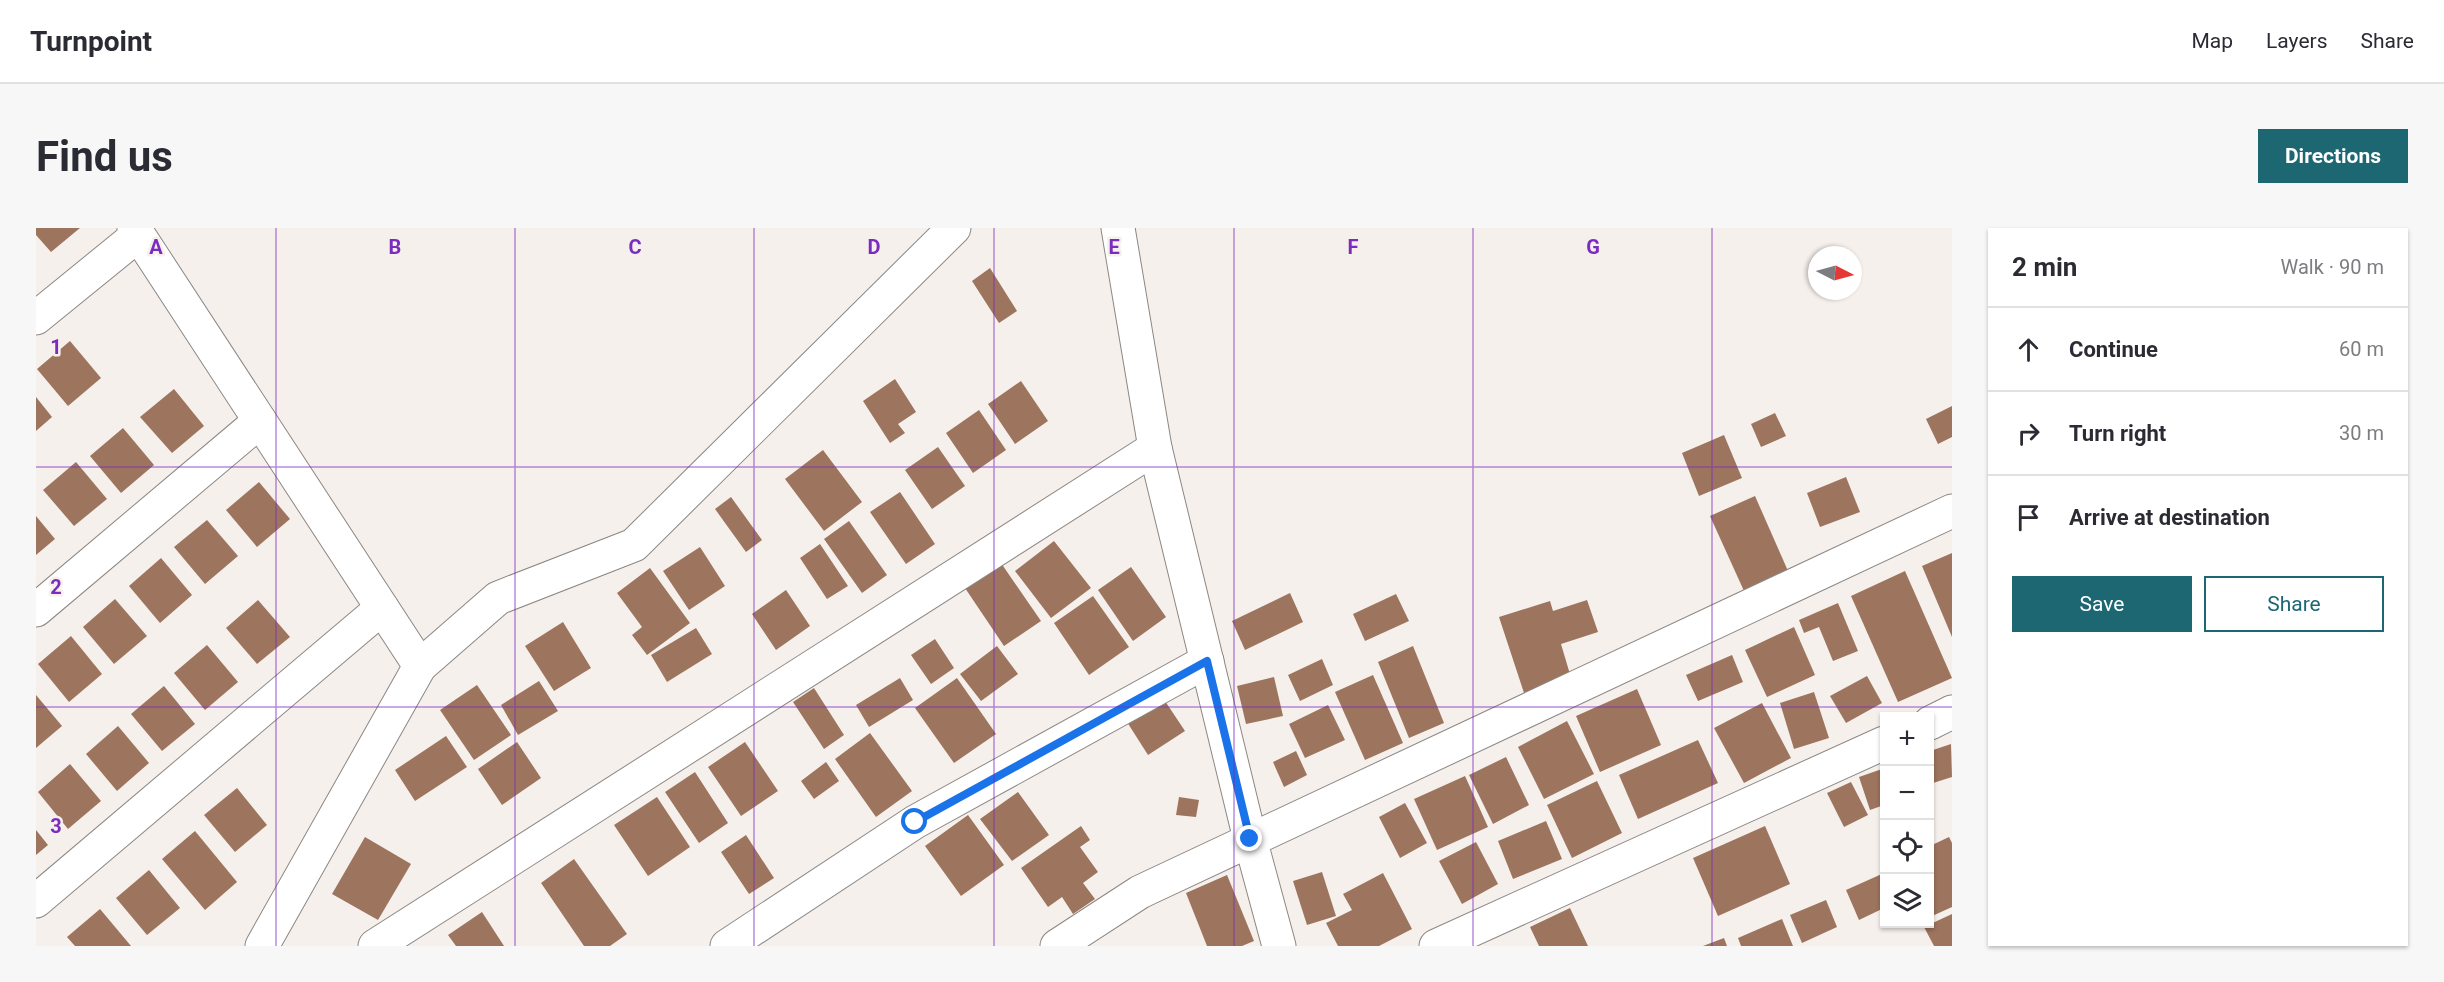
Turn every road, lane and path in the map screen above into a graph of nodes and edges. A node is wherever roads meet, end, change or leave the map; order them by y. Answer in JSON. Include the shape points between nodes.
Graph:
{"nodes":[{"id":1,"x":954,"y":228,"type":"edge"},
{"id":2,"x":1118,"y":228,"type":"edge"},
{"id":3,"x":136,"y":231,"type":"edge"},
{"id":4,"x":36,"y":318,"type":"edge"},
{"id":5,"x":260,"y":420,"type":"junction"},
{"id":6,"x":1155,"y":448,"type":"junction"},
{"id":7,"x":1952,"y":511,"type":"edge"},
{"id":8,"x":382,"y":608,"type":"junction"},
{"id":9,"x":36,"y":610,"type":"edge"},
{"id":10,"x":1207,"y":661,"type":"junction"},
{"id":11,"x":420,"y":666,"type":"junction"},
{"id":12,"x":1952,"y":712,"type":"edge"},
{"id":13,"x":1934,"y":721,"type":"edge"},
{"id":14,"x":1880,"y":745,"type":"edge"},
{"id":15,"x":1250,"y":839,"type":"junction"},
{"id":16,"x":36,"y":902,"type":"edge"},
{"id":17,"x":262,"y":946,"type":"edge"},
{"id":18,"x":375,"y":946,"type":"edge"},
{"id":19,"x":727,"y":946,"type":"edge"},
{"id":20,"x":1057,"y":946,"type":"edge"},
{"id":21,"x":1280,"y":946,"type":"edge"},
{"id":22,"x":1436,"y":946,"type":"edge"}],
"edges":[{"from":1,"to":11,"type":"street","via":[[634,545],[498,598]]},
{"from":2,"to":6,"type":"street"},
{"from":3,"to":4,"type":"street"},
{"from":3,"to":5,"type":"street"},
{"from":5,"to":8,"type":"street"},
{"from":5,"to":9,"type":"street"},
{"from":6,"to":10,"type":"street"},
{"from":6,"to":18,"type":"street"},
{"from":7,"to":15,"type":"street"},
{"from":8,"to":11,"type":"street"},
{"from":8,"to":16,"type":"street"},
{"from":10,"to":15,"type":"street"},
{"from":10,"to":19,"type":"street","via":[[915,822]]},
{"from":11,"to":17,"type":"street"},
{"from":12,"to":13,"type":"street"},
{"from":14,"to":22,"type":"street"},
{"from":15,"to":20,"type":"street","via":[[1140,892]]},
{"from":15,"to":21,"type":"street"}]}
